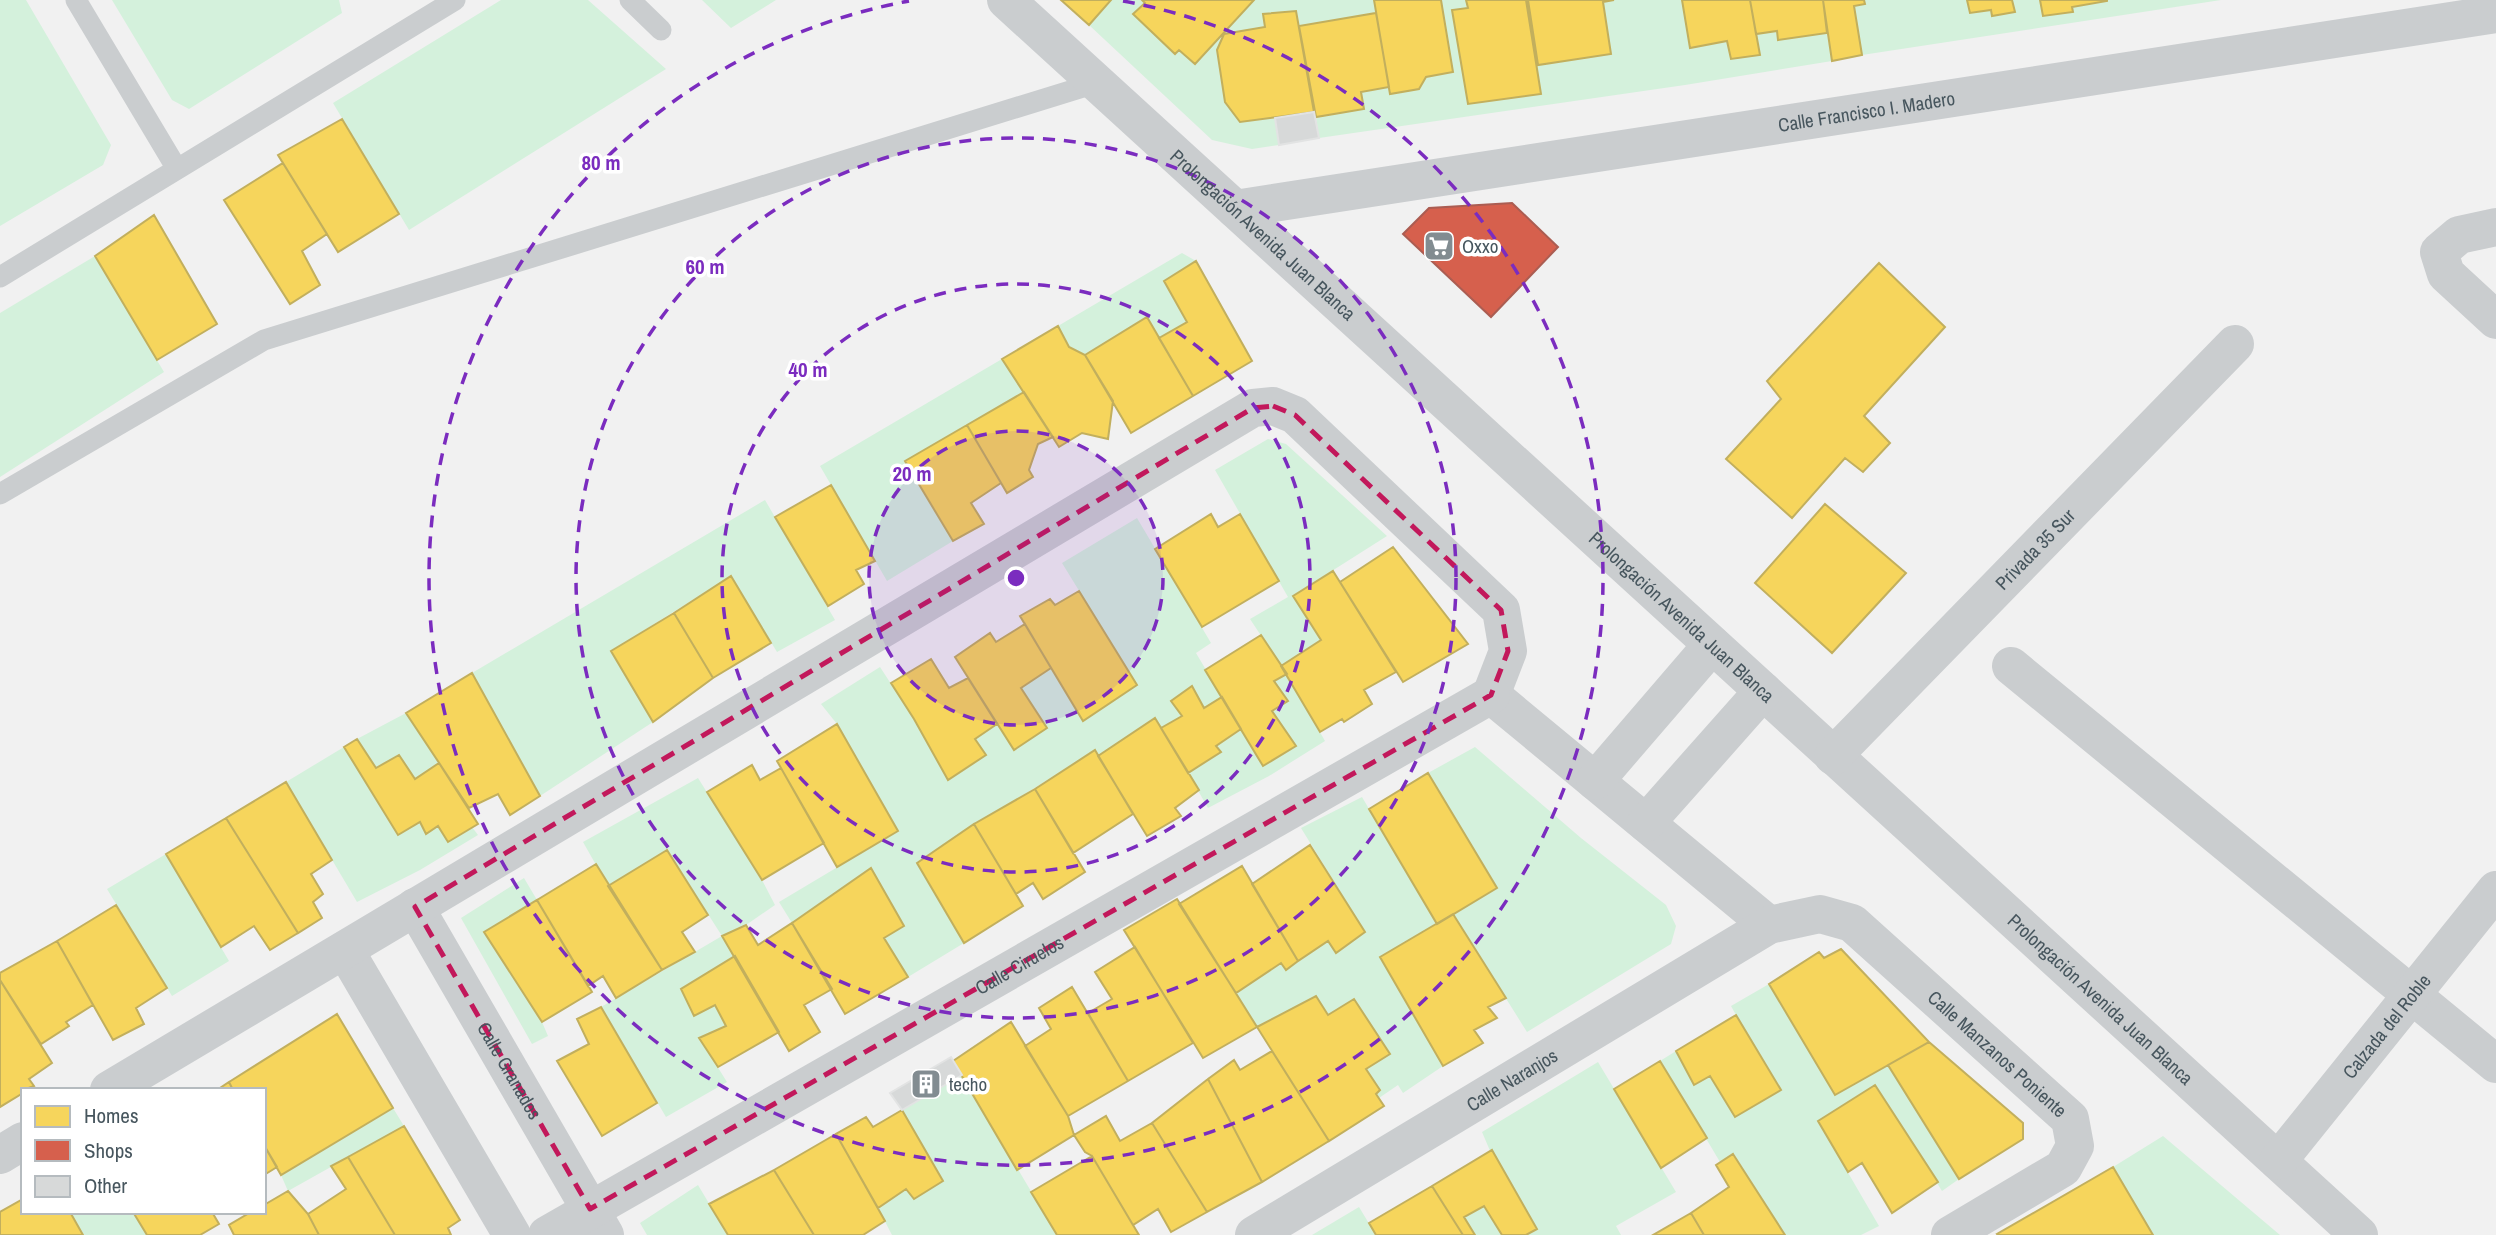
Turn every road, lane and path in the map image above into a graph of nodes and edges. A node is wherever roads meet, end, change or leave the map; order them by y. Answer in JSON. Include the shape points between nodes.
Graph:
{"nodes":[{"id":1,"x":76,"y":0,"type":"edge"},
{"id":2,"x":454,"y":0,"type":"edge"},
{"id":3,"x":630,"y":0,"type":"edge"},
{"id":4,"x":1006,"y":0,"type":"edge"},
{"id":5,"x":2496,"y":14,"type":"edge"},
{"id":6,"x":661,"y":30,"type":"dead end"},
{"id":7,"x":1096,"y":83,"type":"junction"},
{"id":8,"x":177,"y":169,"type":"junction"},
{"id":9,"x":1235,"y":209,"type":"junction"},
{"id":10,"x":2496,"y":227,"type":"edge"},
{"id":11,"x":0,"y":277,"type":"edge"},
{"id":12,"x":2496,"y":320,"type":"edge"},
{"id":13,"x":2235,"y":344,"type":"dead end"},
{"id":14,"x":0,"y":494,"type":"edge"},
{"id":15,"x":1712,"y":645,"type":"junction"},
{"id":16,"x":2011,"y":666,"type":"dead end"},
{"id":17,"x":1763,"y":691,"type":"junction"},
{"id":18,"x":1491,"y":695,"type":"junction"},
{"id":19,"x":1833,"y":756,"type":"junction"},
{"id":20,"x":1595,"y":781,"type":"junction"},
{"id":21,"x":1646,"y":823,"type":"junction"},
{"id":22,"x":2496,"y":890,"type":"edge"},
{"id":23,"x":415,"y":907,"type":"junction"},
{"id":24,"x":1769,"y":925,"type":"junction"},
{"id":25,"x":345,"y":950,"type":"junction"},
{"id":26,"x":2412,"y":994,"type":"junction"},
{"id":27,"x":2496,"y":1064,"type":"edge"},
{"id":28,"x":112,"y":1088,"type":"edge"},
{"id":29,"x":21,"y":1142,"type":"edge"},
{"id":30,"x":0,"y":1155,"type":"edge"},
{"id":31,"x":2278,"y":1161,"type":"junction"},
{"id":32,"x":597,"y":1222,"type":"edge"},
{"id":33,"x":512,"y":1235,"type":"edge"},
{"id":34,"x":547,"y":1235,"type":"edge"},
{"id":35,"x":1254,"y":1235,"type":"edge"},
{"id":36,"x":1950,"y":1235,"type":"edge"},
{"id":37,"x":2359,"y":1235,"type":"edge"}],
"edges":[{"from":1,"to":8,"type":"lane"},
{"from":2,"to":8,"type":"lane"},
{"from":3,"to":6,"type":"lane"},
{"from":4,"to":7,"type":"street","name":"Prolongación Avenida Juan Blanca"},
{"from":5,"to":9,"type":"street","name":"Calle Francisco I. Madero"},
{"from":7,"to":9,"type":"street","name":"Prolongación Avenida Juan Blanca"},
{"from":7,"to":14,"type":"lane","via":[[264,340]]},
{"from":8,"to":11,"type":"lane"},
{"from":9,"to":15,"type":"street","name":"Prolongación Avenida Juan Blanca"},
{"from":10,"to":12,"type":"street","via":[[2459,235],[2439,252],[2446,274]]},
{"from":13,"to":19,"type":"street","name":"Privada 35 Sur"},
{"from":15,"to":17,"type":"street","name":"Prolongación Avenida Juan Blanca"},
{"from":15,"to":20,"type":"street"},
{"from":16,"to":26,"type":"street"},
{"from":17,"to":19,"type":"street","name":"Prolongación Avenida Juan Blanca"},
{"from":17,"to":21,"type":"street"},
{"from":18,"to":20,"type":"street"},
{"from":18,"to":23,"type":"street","via":[[1508,651],[1501,610],[1294,415],[1273,406],[1253,408]]},
{"from":18,"to":32,"type":"street","name":"Calle Ciruelos"},
{"from":19,"to":31,"type":"street","name":"Prolongación Avenida Juan Blanca"},
{"from":20,"to":21,"type":"street"},
{"from":21,"to":24,"type":"street"},
{"from":22,"to":26,"type":"street","name":"Calzada del Roble"},
{"from":23,"to":25,"type":"street"},
{"from":23,"to":32,"type":"street","name":"Calle Granados"},
{"from":24,"to":35,"type":"street","name":"Calle Naranjos"},
{"from":24,"to":36,"type":"street","name":"Calle Manzanos Poniente","via":[[1820,914],[1852,923],[2070,1119],[2075,1146],[2063,1168]]},
{"from":25,"to":28,"type":"street"},
{"from":25,"to":33,"type":"street"},
{"from":26,"to":27,"type":"street"},
{"from":26,"to":31,"type":"street","name":"Calzada del Roble"},
{"from":29,"to":30,"type":"street"},
{"from":31,"to":37,"type":"street","name":"Prolongación Avenida Juan Blanca"},
{"from":32,"to":34,"type":"street","name":"Calle Ciruelos"}]}
